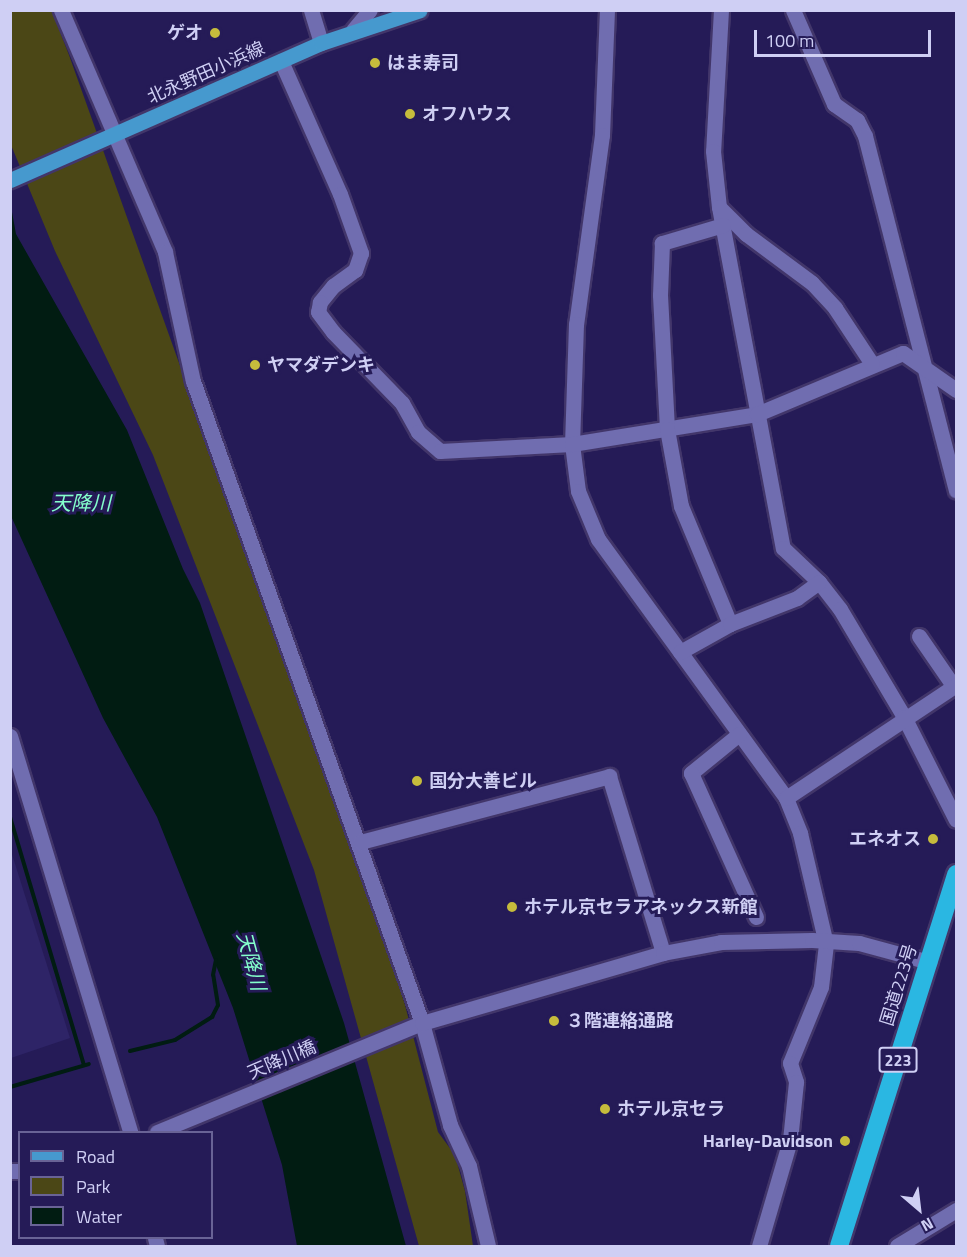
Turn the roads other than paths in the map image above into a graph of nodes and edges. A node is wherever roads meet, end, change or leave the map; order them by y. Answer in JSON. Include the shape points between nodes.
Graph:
{"nodes":[{"id":1,"x":61,"y":10,"type":"edge"},
{"id":2,"x":311,"y":10,"type":"edge"},
{"id":3,"x":370,"y":10,"type":"edge"},
{"id":4,"x":420,"y":10,"type":"edge"},
{"id":5,"x":607,"y":10,"type":"edge"},
{"id":6,"x":721,"y":10,"type":"edge"},
{"id":7,"x":793,"y":10,"type":"edge"},
{"id":8,"x":353,"y":30,"type":"junction"},
{"id":9,"x":321,"y":43,"type":"junction"},
{"id":10,"x":281,"y":61,"type":"junction"},
{"id":11,"x":112,"y":136,"type":"junction"},
{"id":12,"x":10,"y":180,"type":"edge"},
{"id":13,"x":719,"y":207,"type":"junction"},
{"id":14,"x":723,"y":225,"type":"junction"},
{"id":15,"x":872,"y":364,"type":"junction"},
{"id":16,"x":921,"y":365,"type":"junction"},
{"id":17,"x":957,"y":390,"type":"edge"},
{"id":18,"x":757,"y":414,"type":"junction"},
{"id":19,"x":667,"y":429,"type":"junction"},
{"id":20,"x":572,"y":444,"type":"junction"},
{"id":21,"x":957,"y":491,"type":"edge"},
{"id":22,"x":819,"y":582,"type":"junction"},
{"id":23,"x":730,"y":624,"type":"junction"},
{"id":24,"x":919,"y":636,"type":"dead end"},
{"id":25,"x":680,"y":652,"type":"junction"},
{"id":26,"x":955,"y":686,"type":"edge"},
{"id":27,"x":904,"y":717,"type":"junction"},
{"id":28,"x":739,"y":734,"type":"junction"},
{"id":29,"x":10,"y":736,"type":"edge"},
{"id":30,"x":786,"y":798,"type":"junction"},
{"id":31,"x":957,"y":820,"type":"edge"},
{"id":32,"x":360,"y":842,"type":"junction"},
{"id":33,"x":957,"y":874,"type":"edge"},
{"id":34,"x":756,"y":917,"type":"dead end"},
{"id":35,"x":826,"y":944,"type":"junction"},
{"id":36,"x":663,"y":953,"type":"junction"},
{"id":37,"x":929,"y":962,"type":"junction"},
{"id":38,"x":422,"y":1023,"type":"junction"},
{"id":39,"x":130,"y":1131,"type":"edge"},
{"id":40,"x":159,"y":1131,"type":"edge"},
{"id":41,"x":957,"y":1210,"type":"edge"},
{"id":42,"x":488,"y":1246,"type":"edge"},
{"id":43,"x":759,"y":1246,"type":"edge"},
{"id":44,"x":839,"y":1246,"type":"edge"},
{"id":45,"x":897,"y":1246,"type":"edge"}],
"edges":[{"from":1,"to":11,"type":"street"},
{"from":2,"to":9,"type":"street"},
{"from":3,"to":8,"type":"street"},
{"from":4,"to":8,"type":"main road","name":"北永野田小浜線"},
{"from":5,"to":20,"type":"street","via":[[602,135],[576,324]]},
{"from":6,"to":13,"type":"street","via":[[713,151]]},
{"from":7,"to":16,"type":"street","via":[[834,104],[857,120],[865,136]]},
{"from":8,"to":9,"type":"main road","name":"北永野田小浜線"},
{"from":9,"to":10,"type":"main road","name":"北永野田小浜線"},
{"from":10,"to":11,"type":"main road","name":"北永野田小浜線"},
{"from":10,"to":20,"type":"street","via":[[340,194],[361,252],[355,270],[320,302],[318,312],[326,324],[378,375],[402,403],[418,432],[440,451]]},
{"from":11,"to":12,"type":"main road","name":"北永野田小浜線"},
{"from":11,"to":32,"type":"street","via":[[165,252],[193,381]]},
{"from":13,"to":14,"type":"street"},
{"from":13,"to":15,"type":"street","via":[[746,234],[812,283],[835,308]]},
{"from":14,"to":18,"type":"street"},
{"from":14,"to":19,"type":"street","via":[[662,243],[660,295]]},
{"from":15,"to":16,"type":"street","via":[[903,353]]},
{"from":15,"to":18,"type":"street"},
{"from":16,"to":17,"type":"street"},
{"from":16,"to":21,"type":"street"},
{"from":18,"to":19,"type":"street"},
{"from":18,"to":22,"type":"street","via":[[783,548]]},
{"from":19,"to":20,"type":"street"},
{"from":19,"to":23,"type":"street","via":[[681,507]]},
{"from":20,"to":25,"type":"street","via":[[584,511],[598,539]]},
{"from":22,"to":23,"type":"street","via":[[797,597]]},
{"from":22,"to":27,"type":"street","via":[[840,609]]},
{"from":23,"to":25,"type":"street"},
{"from":24,"to":26,"type":"street"},
{"from":25,"to":28,"type":"street"},
{"from":26,"to":27,"type":"street"},
{"from":27,"to":30,"type":"street"},
{"from":27,"to":31,"type":"street"},
{"from":28,"to":30,"type":"street"},
{"from":28,"to":34,"type":"street","via":[[691,773]]},
{"from":29,"to":39,"type":"street"},
{"from":30,"to":35,"type":"street","via":[[800,833]]},
{"from":32,"to":36,"type":"street","via":[[609,776]]},
{"from":32,"to":38,"type":"street"},
{"from":33,"to":37,"type":"highway","name":"国道223号","number":"223"},
{"from":35,"to":36,"type":"street","name":"天降川橋","via":[[812,940],[721,942]]},
{"from":35,"to":37,"type":"street","name":"天降川橋","via":[[859,944]]},
{"from":35,"to":43,"type":"street","via":[[821,987],[790,1063],[796,1082],[790,1140]]},
{"from":36,"to":38,"type":"street","name":"天降川橋"},
{"from":37,"to":44,"type":"highway","name":"国道223号","number":"223"},
{"from":38,"to":40,"type":"street","name":"天降川橋"},
{"from":38,"to":42,"type":"street","via":[[450,1125],[469,1166]]},
{"from":41,"to":45,"type":"street"}]}
